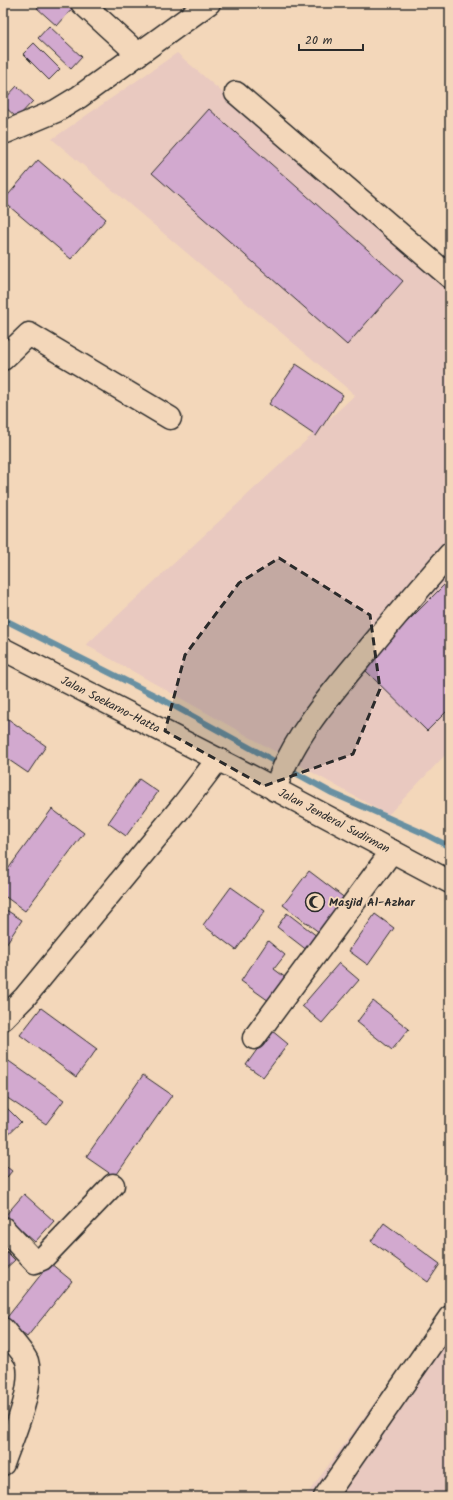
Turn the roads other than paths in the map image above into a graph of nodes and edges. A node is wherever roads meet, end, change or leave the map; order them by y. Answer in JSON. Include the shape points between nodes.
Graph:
{"nodes":[{"id":1,"x":82,"y":3,"type":"edge"},
{"id":2,"x":209,"y":3,"type":"edge"},
{"id":3,"x":138,"y":54,"type":"junction"},
{"id":4,"x":236,"y":93,"type":"dead end"},
{"id":5,"x":4,"y":132,"type":"edge"},
{"id":6,"x":450,"y":277,"type":"edge"},
{"id":7,"x":3,"y":359,"type":"edge"},
{"id":8,"x":170,"y":418,"type":"dead end"},
{"id":9,"x":450,"y":554,"type":"edge"},
{"id":10,"x":3,"y":649,"type":"edge"},
{"id":11,"x":218,"y":759,"type":"junction"},
{"id":12,"x":278,"y":781,"type":"junction"},
{"id":13,"x":392,"y":851,"type":"junction"},
{"id":14,"x":450,"y":882,"type":"edge"},
{"id":15,"x":3,"y":1019,"type":"edge"},
{"id":16,"x":254,"y":1038,"type":"dead end"},
{"id":17,"x":113,"y":1185,"type":"dead end"},
{"id":18,"x":3,"y":1228,"type":"edge"},
{"id":19,"x":450,"y":1317,"type":"edge"},
{"id":20,"x":3,"y":1329,"type":"edge"},
{"id":21,"x":3,"y":1464,"type":"edge"},
{"id":22,"x":325,"y":1497,"type":"edge"}],
"edges":[{"from":1,"to":3,"type":"street"},
{"from":2,"to":3,"type":"street"},
{"from":3,"to":5,"type":"street","via":[[56,111]]},
{"from":4,"to":6,"type":"street"},
{"from":7,"to":8,"type":"street","via":[[29,334]]},
{"from":9,"to":12,"type":"street","via":[[331,693],[298,741]]},
{"from":10,"to":11,"type":"street","name":"Jalan Soekarno-Hatta"},
{"from":11,"to":12,"type":"street","name":"Jalan Jenderal Sudirman"},
{"from":11,"to":15,"type":"street","via":[[25,997]]},
{"from":12,"to":13,"type":"street","name":"Jalan Jenderal Sudirman"},
{"from":13,"to":14,"type":"street","name":"Jalan Jenderal Sudirman"},
{"from":13,"to":16,"type":"street"},
{"from":17,"to":18,"type":"street","via":[[42,1259],[35,1262]]},
{"from":19,"to":22,"type":"street"},
{"from":20,"to":21,"type":"street","via":[[27,1360],[28,1376],[23,1406]]}]}
